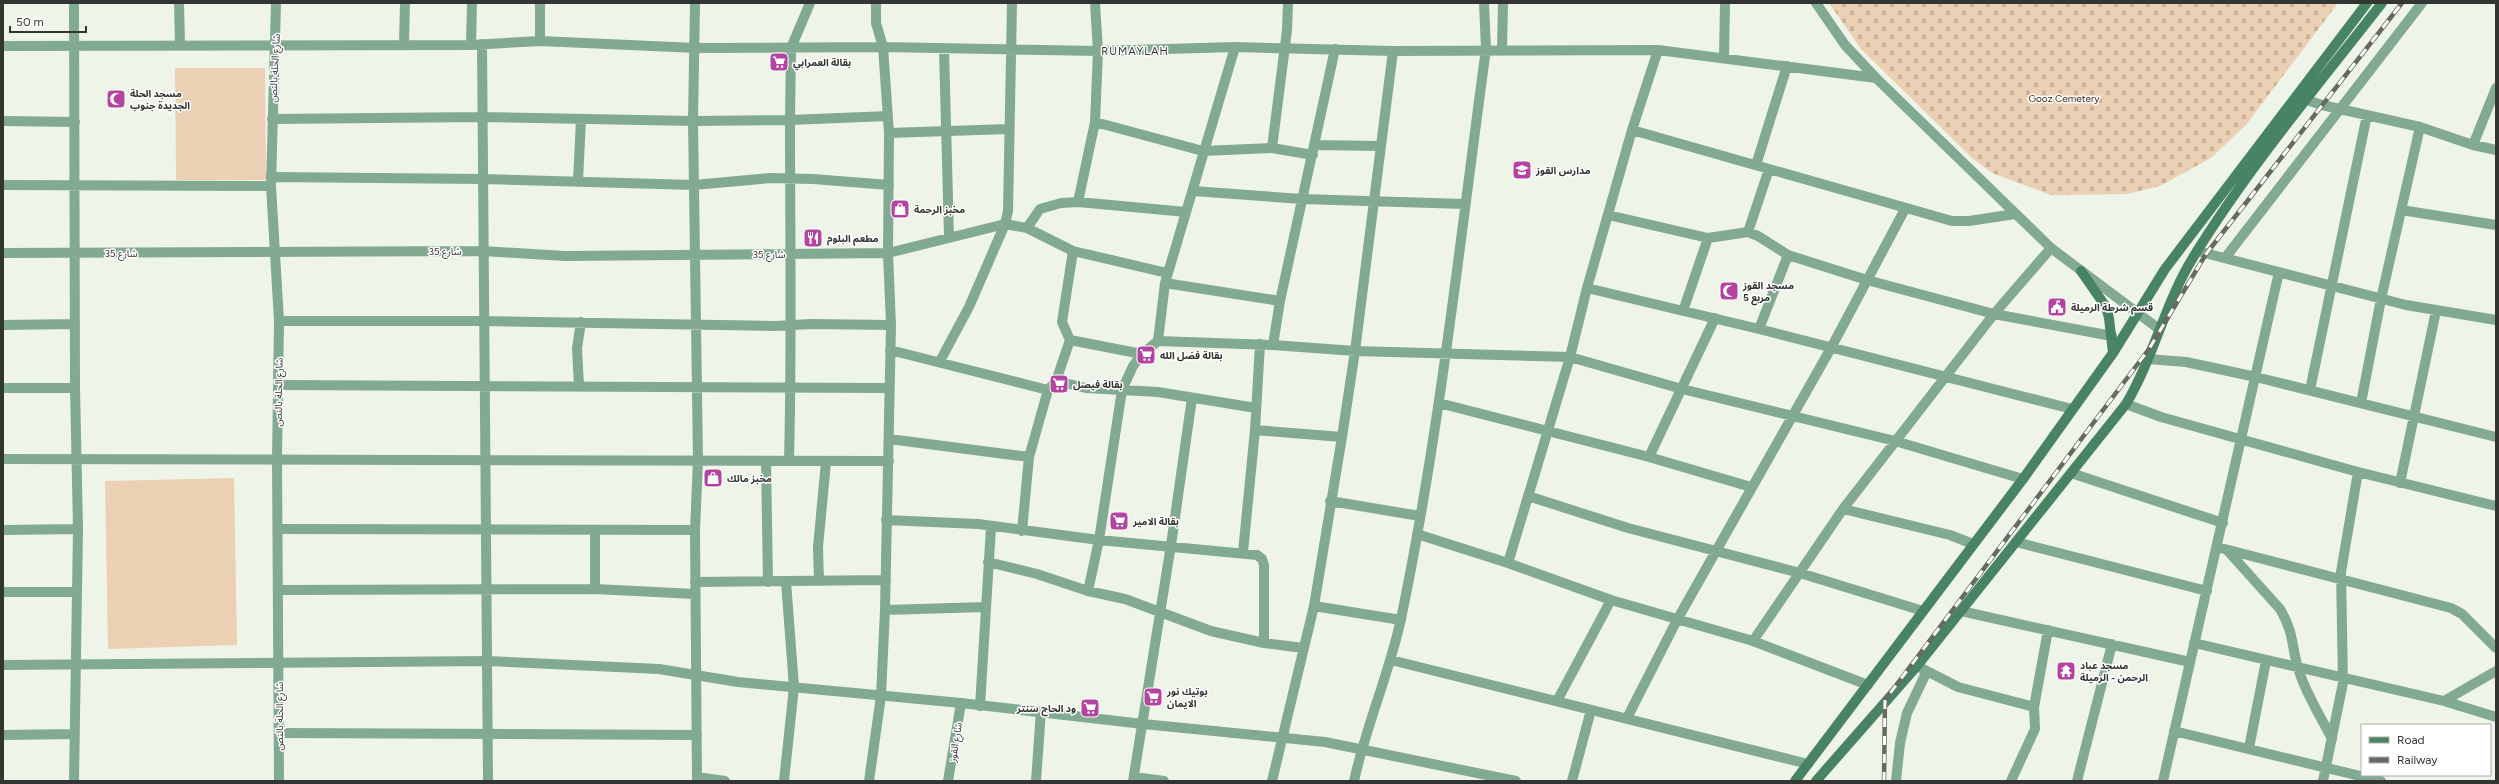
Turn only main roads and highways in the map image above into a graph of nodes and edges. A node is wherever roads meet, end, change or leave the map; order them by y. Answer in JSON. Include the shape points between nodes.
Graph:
{"nodes":[{"id":1,"x":2367,"y":3,"type":"edge"},
{"id":2,"x":2382,"y":3,"type":"edge"},
{"id":3,"x":2081,"y":271,"type":"road end"},
{"id":4,"x":2113,"y":353,"type":"junction"},
{"id":5,"x":1795,"y":781,"type":"edge"},
{"id":6,"x":1816,"y":781,"type":"edge"}],
"edges":[{"from":1,"to":4,"type":"main road","via":[[2165,269]]},
{"from":2,"to":6,"type":"main road","via":[[2229,203],[2198,250],[2182,277],[2126,404],[1917,666]]},
{"from":3,"to":4,"type":"main road","via":[[2106,307]]},
{"from":4,"to":5,"type":"main road","via":[[2023,479]]}]}
